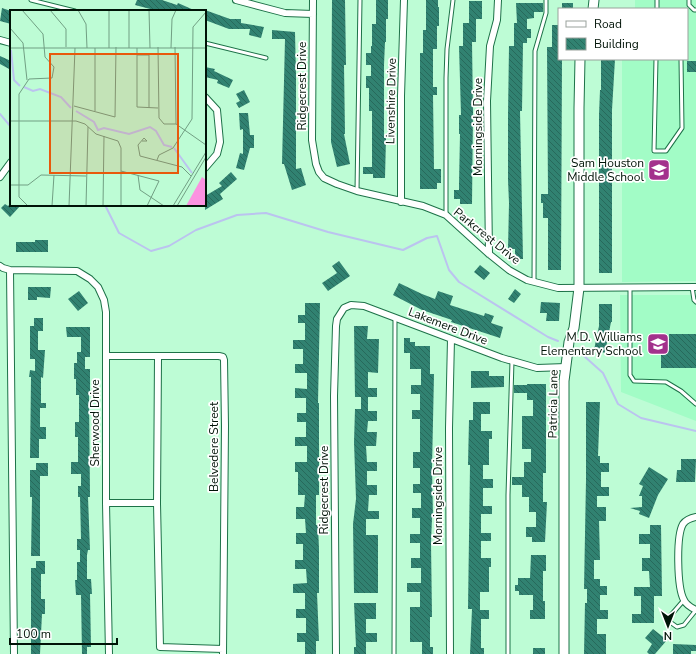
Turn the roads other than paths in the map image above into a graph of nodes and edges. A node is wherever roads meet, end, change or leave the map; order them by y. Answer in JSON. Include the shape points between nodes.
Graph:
{"nodes":[{"id":1,"x":31,"y":0,"type":"edge"},
{"id":2,"x":236,"y":0,"type":"edge"},
{"id":3,"x":313,"y":0,"type":"edge"},
{"id":4,"x":360,"y":0,"type":"edge"},
{"id":5,"x":404,"y":0,"type":"edge"},
{"id":6,"x":453,"y":0,"type":"edge"},
{"id":7,"x":498,"y":0,"type":"edge"},
{"id":8,"x":546,"y":0,"type":"edge"},
{"id":9,"x":689,"y":0,"type":"edge"},
{"id":10,"x":71,"y":10,"type":"edge"},
{"id":11,"x":696,"y":10,"type":"edge"},
{"id":12,"x":313,"y":14,"type":"junction"},
{"id":13,"x":0,"y":40,"type":"edge"},
{"id":14,"x":10,"y":43,"type":"edge"},
{"id":15,"x":206,"y":43,"type":"edge"},
{"id":16,"x":266,"y":58,"type":"dead end"},
{"id":17,"x":580,"y":60,"type":"edge"},
{"id":18,"x":656,"y":60,"type":"edge"},
{"id":19,"x":681,"y":60,"type":"edge"},
{"id":20,"x":206,"y":98,"type":"edge"},
{"id":21,"x":10,"y":163,"type":"edge"},
{"id":22,"x":206,"y":167,"type":"edge"},
{"id":23,"x":319,"y":172,"type":"joint"},
{"id":24,"x":0,"y":177,"type":"edge"},
{"id":25,"x":357,"y":191,"type":"junction"},
{"id":26,"x":401,"y":202,"type":"junction"},
{"id":27,"x":446,"y":215,"type":"junction"},
{"id":28,"x":489,"y":254,"type":"junction"},
{"id":29,"x":0,"y":266,"type":"edge"},
{"id":30,"x":10,"y":270,"type":"junction"},
{"id":31,"x":534,"y":282,"type":"junction"},
{"id":32,"x":694,"y":287,"type":"edge"},
{"id":33,"x":579,"y":288,"type":"junction"},
{"id":34,"x":630,"y":288,"type":"junction"},
{"id":35,"x":696,"y":302,"type":"edge"},
{"id":36,"x":394,"y":317,"type":"junction"},
{"id":37,"x":336,"y":326,"type":"joint"},
{"id":38,"x":451,"y":339,"type":"junction"},
{"id":39,"x":106,"y":356,"type":"junction"},
{"id":40,"x":158,"y":357,"type":"junction"},
{"id":41,"x":512,"y":361,"type":"junction"},
{"id":42,"x":566,"y":367,"type":"junction"},
{"id":43,"x":696,"y":404,"type":"edge"},
{"id":44,"x":106,"y":503,"type":"junction"},
{"id":45,"x":157,"y":503,"type":"junction"},
{"id":46,"x":696,"y":517,"type":"edge"},
{"id":47,"x":684,"y":600,"type":"junction"},
{"id":48,"x":696,"y":610,"type":"edge"},
{"id":49,"x":223,"y":651,"type":"edge"},
{"id":50,"x":14,"y":654,"type":"edge"},
{"id":51,"x":109,"y":654,"type":"edge"},
{"id":52,"x":336,"y":654,"type":"edge"},
{"id":53,"x":394,"y":654,"type":"edge"},
{"id":54,"x":450,"y":654,"type":"edge"},
{"id":55,"x":508,"y":654,"type":"edge"},
{"id":56,"x":564,"y":654,"type":"edge"}],
"edges":[{"from":1,"to":10,"type":"lane"},
{"from":2,"to":12,"type":"street","via":[[285,13]]},
{"from":3,"to":12,"type":"street","name":"Ridgecrest Drive"},
{"from":4,"to":25,"type":"lane"},
{"from":5,"to":26,"type":"street","name":"Livenshire Drive"},
{"from":6,"to":27,"type":"lane","via":[[446,78]]},
{"from":7,"to":28,"type":"street","name":"Morningside Drive","via":[[497,20],[490,46],[488,94]]},
{"from":8,"to":31,"type":"lane","via":[[546,13],[535,51]]},
{"from":9,"to":11,"type":"lane","via":[[690,5]]},
{"from":12,"to":23,"type":"street","name":"Ridgecrest Drive","via":[[312,140]]},
{"from":13,"to":14,"type":"street"},
{"from":15,"to":16,"type":"lane"},
{"from":17,"to":33,"type":"street","name":"Patricia Lane"},
{"from":18,"to":19,"type":"lane","via":[[654,151],[666,151],[682,128]]},
{"from":20,"to":22,"type":"street","via":[[217,110],[220,142],[217,154]]},
{"from":21,"to":24,"type":"street"},
{"from":23,"to":25,"type":"street","name":"Parkcrest Drive","via":[[324,178]]},
{"from":25,"to":26,"type":"street","name":"Parkcrest Drive"},
{"from":26,"to":27,"type":"street","name":"Parkcrest Drive","via":[[423,206]]},
{"from":27,"to":28,"type":"street","name":"Parkcrest Drive"},
{"from":28,"to":31,"type":"street","name":"Parkcrest Drive","via":[[509,270]]},
{"from":29,"to":30,"type":"street"},
{"from":30,"to":39,"type":"street","name":"Sherwood Drive","via":[[77,271],[90,279],[104,300]]},
{"from":30,"to":50,"type":"street"},
{"from":31,"to":33,"type":"street","name":"Parkcrest Drive","via":[[558,288]]},
{"from":32,"to":34,"type":"street","name":"Parkcrest Drive"},
{"from":32,"to":35,"type":"lane"},
{"from":33,"to":34,"type":"street","name":"Parkcrest Drive"},
{"from":33,"to":42,"type":"street","name":"Patricia Lane"},
{"from":34,"to":43,"type":"lane","via":[[630,375],[634,381],[666,382],[682,391]]},
{"from":36,"to":37,"type":"street","name":"Lakemere Drive","via":[[364,306],[351,305],[344,308]]},
{"from":36,"to":38,"type":"street","name":"Lakemere Drive"},
{"from":36,"to":53,"type":"lane"},
{"from":37,"to":52,"type":"street","name":"Ridgecrest Drive"},
{"from":38,"to":41,"type":"street","name":"Lakemere Drive"},
{"from":38,"to":54,"type":"street","name":"Morningside Drive"},
{"from":39,"to":40,"type":"street","name":"Belvedere Street"},
{"from":39,"to":44,"type":"street","name":"Sherwood Drive"},
{"from":40,"to":45,"type":"street"},
{"from":40,"to":49,"type":"street","name":"Belvedere Street","via":[[219,356],[224,360]]},
{"from":41,"to":42,"type":"street","name":"Lakemere Drive","via":[[537,368]]},
{"from":41,"to":55,"type":"lane","via":[[508,495]]},
{"from":42,"to":56,"type":"street","name":"Patricia Lane"},
{"from":44,"to":45,"type":"street"},
{"from":44,"to":51,"type":"street","name":"Sherwood Drive"},
{"from":45,"to":49,"type":"street","via":[[160,647]]},
{"from":46,"to":47,"type":"street","via":[[688,519],[683,525],[678,543],[679,583]]},
{"from":47,"to":48,"type":"street"},
{"from":47,"to":48,"type":"lane","via":[[671,615],[670,622],[677,627],[684,625]]}]}
